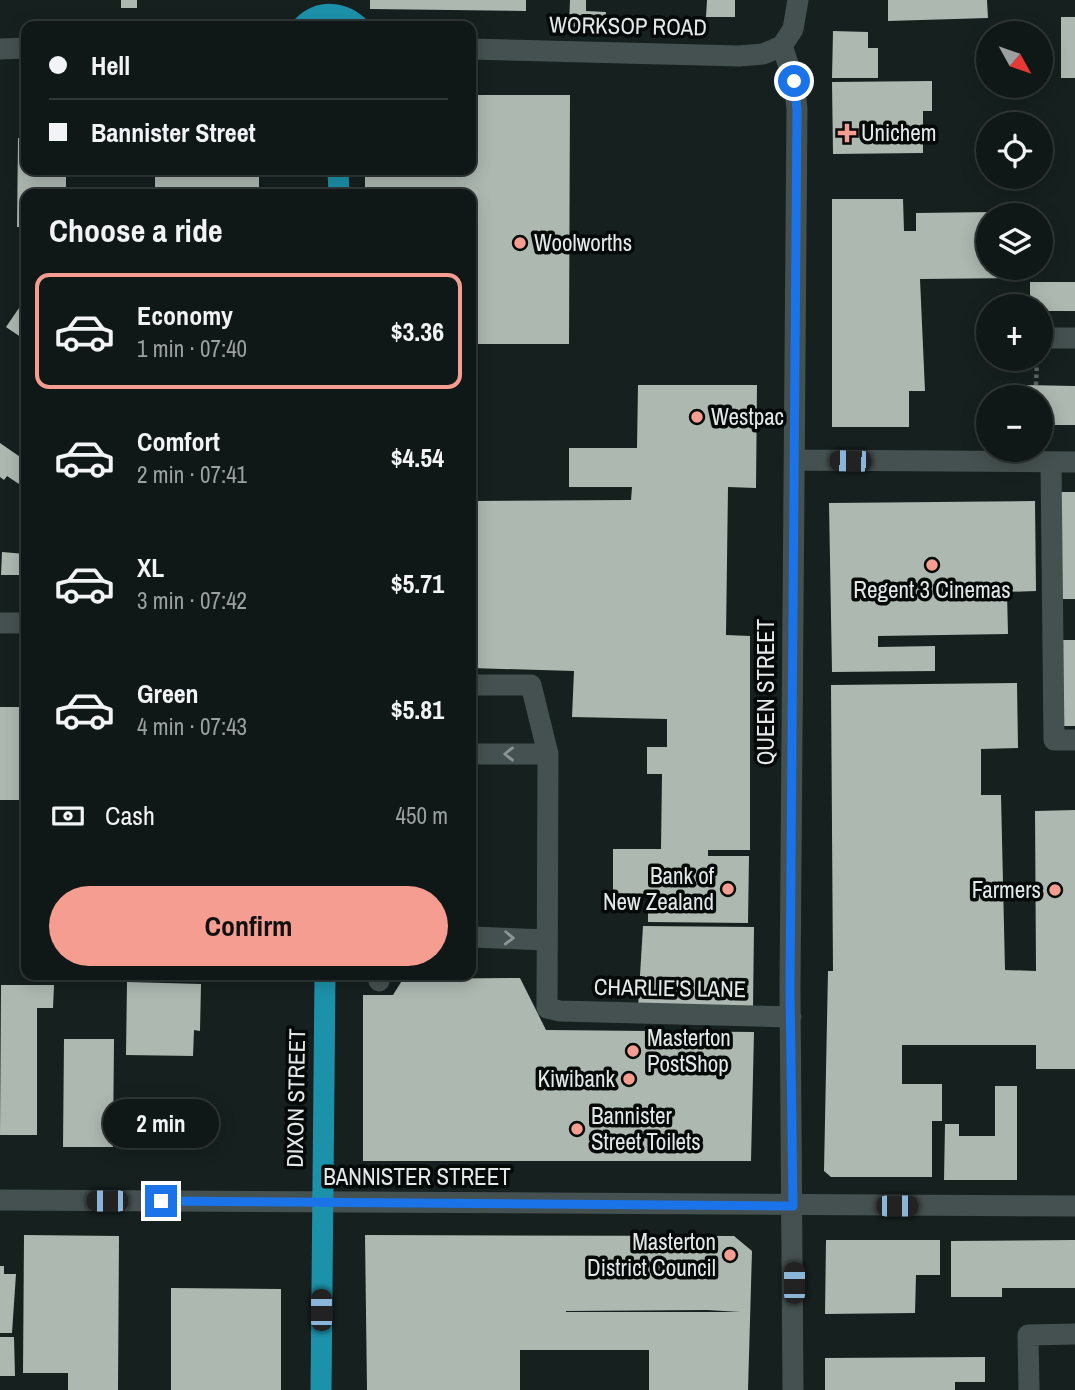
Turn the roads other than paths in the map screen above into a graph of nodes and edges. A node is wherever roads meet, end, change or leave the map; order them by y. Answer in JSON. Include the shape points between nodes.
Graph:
{"nodes":[{"id":1,"x":797,"y":0,"type":"edge"},
{"id":2,"x":331,"y":7,"type":"edge"},
{"id":3,"x":311,"y":21,"type":"edge"},
{"id":4,"x":350,"y":21,"type":"edge"},
{"id":5,"x":782,"y":46,"type":"junction"},
{"id":6,"x":21,"y":48,"type":"edge"},
{"id":7,"x":0,"y":49,"type":"edge"},
{"id":8,"x":476,"y":49,"type":"edge"},
{"id":9,"x":1053,"y":338,"type":"edge"},
{"id":10,"x":1075,"y":338,"type":"edge"},
{"id":11,"x":796,"y":460,"type":"junction"},
{"id":12,"x":976,"y":461,"type":"edge"},
{"id":13,"x":1051,"y":462,"type":"edge"},
{"id":14,"x":1053,"y":462,"type":"edge"},
{"id":15,"x":1075,"y":462,"type":"edge"},
{"id":16,"x":0,"y":623,"type":"edge"},
{"id":17,"x":21,"y":623,"type":"edge"},
{"id":18,"x":476,"y":685,"type":"edge"},
{"id":19,"x":1075,"y":740,"type":"edge"},
{"id":20,"x":476,"y":754,"type":"edge"},
{"id":21,"x":548,"y":754,"type":"junction"},
{"id":22,"x":476,"y":937,"type":"edge"},
{"id":23,"x":547,"y":940,"type":"junction"},
{"id":24,"x":325,"y":980,"type":"edge"},
{"id":25,"x":791,"y":1017,"type":"junction"},
{"id":26,"x":0,"y":1200,"type":"edge"},
{"id":27,"x":321,"y":1202,"type":"junction"},
{"id":28,"x":793,"y":1206,"type":"junction"},
{"id":29,"x":1075,"y":1206,"type":"edge"},
{"id":30,"x":1075,"y":1334,"type":"edge"},
{"id":31,"x":321,"y":1390,"type":"edge"},
{"id":32,"x":793,"y":1390,"type":"edge"},
{"id":33,"x":1029,"y":1390,"type":"edge"}],
"edges":[{"from":1,"to":5,"type":"street","via":[[793,29]]},
{"from":2,"to":3,"type":"main road"},
{"from":2,"to":4,"type":"main road"},
{"from":5,"to":8,"type":"street","name":"WORKSOP ROAD","via":[[739,56]]},
{"from":5,"to":11,"type":"street","name":"QUEEN STREET","via":[[794,81],[797,109]]},
{"from":6,"to":7,"type":"street"},
{"from":9,"to":10,"type":"street"},
{"from":11,"to":12,"type":"street"},
{"from":11,"to":25,"type":"street","name":"QUEEN STREET"},
{"from":13,"to":19,"type":"street","via":[[1054,740]]},
{"from":14,"to":15,"type":"street"},
{"from":16,"to":17,"type":"street"},
{"from":18,"to":21,"type":"street","via":[[531,685]]},
{"from":21,"to":20,"type":"street","one_way":true},
{"from":21,"to":23,"type":"street"},
{"from":22,"to":23,"type":"street","one_way":true},
{"from":23,"to":25,"type":"street","name":"CHARLIE'S LANE","via":[[547,1008]]},
{"from":24,"to":27,"type":"main road","name":"DIXON STREET"},
{"from":25,"to":28,"type":"street","name":"QUEEN STREET"},
{"from":26,"to":27,"type":"street","name":"BANNISTER STREET"},
{"from":27,"to":28,"type":"street","name":"BANNISTER STREET"},
{"from":27,"to":31,"type":"main road","name":"DIXON STREET"},
{"from":28,"to":29,"type":"street","name":"BANNISTER STREET"},
{"from":28,"to":32,"type":"street","name":"QUEEN STREET"},
{"from":30,"to":33,"type":"street","via":[[1028,1335]]}]}
